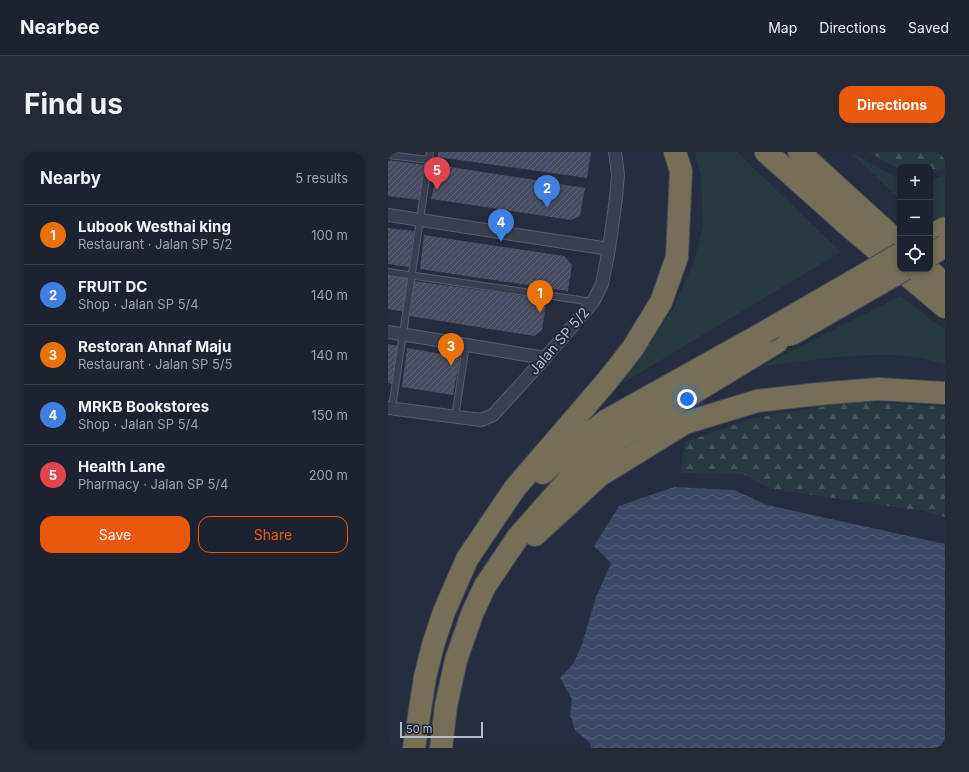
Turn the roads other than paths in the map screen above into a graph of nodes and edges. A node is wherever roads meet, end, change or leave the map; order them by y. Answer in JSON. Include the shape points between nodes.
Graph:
{"nodes":[{"id":1,"x":430,"y":152,"type":"edge"},
{"id":2,"x":615,"y":152,"type":"edge"},
{"id":3,"x":674,"y":152,"type":"edge"},
{"id":4,"x":766,"y":152,"type":"edge"},
{"id":5,"x":798,"y":152,"type":"edge"},
{"id":6,"x":388,"y":155,"type":"edge"},
{"id":7,"x":429,"y":160,"type":"junction"},
{"id":8,"x":388,"y":215,"type":"edge"},
{"id":9,"x":420,"y":220,"type":"junction"},
{"id":10,"x":945,"y":228,"type":"edge"},
{"id":11,"x":932,"y":236,"type":"edge"},
{"id":12,"x":897,"y":241,"type":"edge"},
{"id":13,"x":945,"y":246,"type":"edge"},
{"id":14,"x":609,"y":249,"type":"junction"},
{"id":15,"x":933,"y":253,"type":"edge"},
{"id":16,"x":897,"y":256,"type":"edge"},
{"id":17,"x":388,"y":272,"type":"edge"},
{"id":18,"x":899,"y":272,"type":"edge"},
{"id":19,"x":931,"y":272,"type":"edge"},
{"id":20,"x":412,"y":275,"type":"junction"},
{"id":21,"x":945,"y":285,"type":"edge"},
{"id":22,"x":593,"y":302,"type":"junction"},
{"id":23,"x":945,"y":307,"type":"edge"},
{"id":24,"x":388,"y":332,"type":"edge"},
{"id":25,"x":402,"y":334,"type":"junction"},
{"id":26,"x":771,"y":337,"type":"junction"},
{"id":27,"x":466,"y":345,"type":"junction"},
{"id":28,"x":545,"y":358,"type":"junction"},
{"id":29,"x":945,"y":393,"type":"edge"},
{"id":30,"x":390,"y":408,"type":"edge"},
{"id":31,"x":455,"y":417,"type":"junction"},
{"id":32,"x":466,"y":559,"type":"junction"},
{"id":33,"x":500,"y":563,"type":"junction"},
{"id":34,"x":414,"y":748,"type":"edge"},
{"id":35,"x":441,"y":748,"type":"edge"}],
"edges":[{"from":1,"to":7,"type":"lane"},
{"from":2,"to":14,"type":"street","name":"Jalan SP 5/2","via":[[618,174]]},
{"from":3,"to":32,"type":"highway","via":[[681,171],[678,257],[661,302],[633,348],[515,488]]},
{"from":4,"to":23,"type":"highway"},
{"from":5,"to":12,"type":"highway"},
{"from":6,"to":7,"type":"lane"},
{"from":7,"to":9,"type":"lane"},
{"from":8,"to":9,"type":"street"},
{"from":9,"to":14,"type":"street"},
{"from":9,"to":20,"type":"lane"},
{"from":10,"to":11,"type":"highway"},
{"from":13,"to":15,"type":"highway","bridge":true},
{"from":14,"to":22,"type":"street","name":"Jalan SP 5/2","via":[[602,284]]},
{"from":16,"to":26,"type":"highway","bridge":true},
{"from":17,"to":20,"type":"lane"},
{"from":18,"to":26,"type":"highway","bridge":true},
{"from":19,"to":21,"type":"highway"},
{"from":20,"to":22,"type":"lane"},
{"from":20,"to":25,"type":"lane"},
{"from":22,"to":28,"type":"street","name":"Jalan SP 5/2"},
{"from":24,"to":25,"type":"street"},
{"from":25,"to":27,"type":"street"},
{"from":25,"to":30,"type":"lane"},
{"from":26,"to":32,"type":"highway","via":[[607,420],[566,452],[519,495]]},
{"from":26,"to":33,"type":"highway","via":[[620,437],[578,469],[518,536]]},
{"from":27,"to":28,"type":"street"},
{"from":27,"to":31,"type":"lane"},
{"from":28,"to":31,"type":"street","name":"Jalan SP 5/2","via":[[493,415],[480,420]]},
{"from":29,"to":33,"type":"highway","via":[[878,389],[757,401],[685,423],[599,476],[537,534]]},
{"from":30,"to":31,"type":"street","name":"Jalan SP 5/2"},
{"from":32,"to":34,"type":"highway","via":[[433,645],[425,677]]},
{"from":33,"to":35,"type":"highway","via":[[485,586],[472,614],[456,660],[446,706]]}]}
